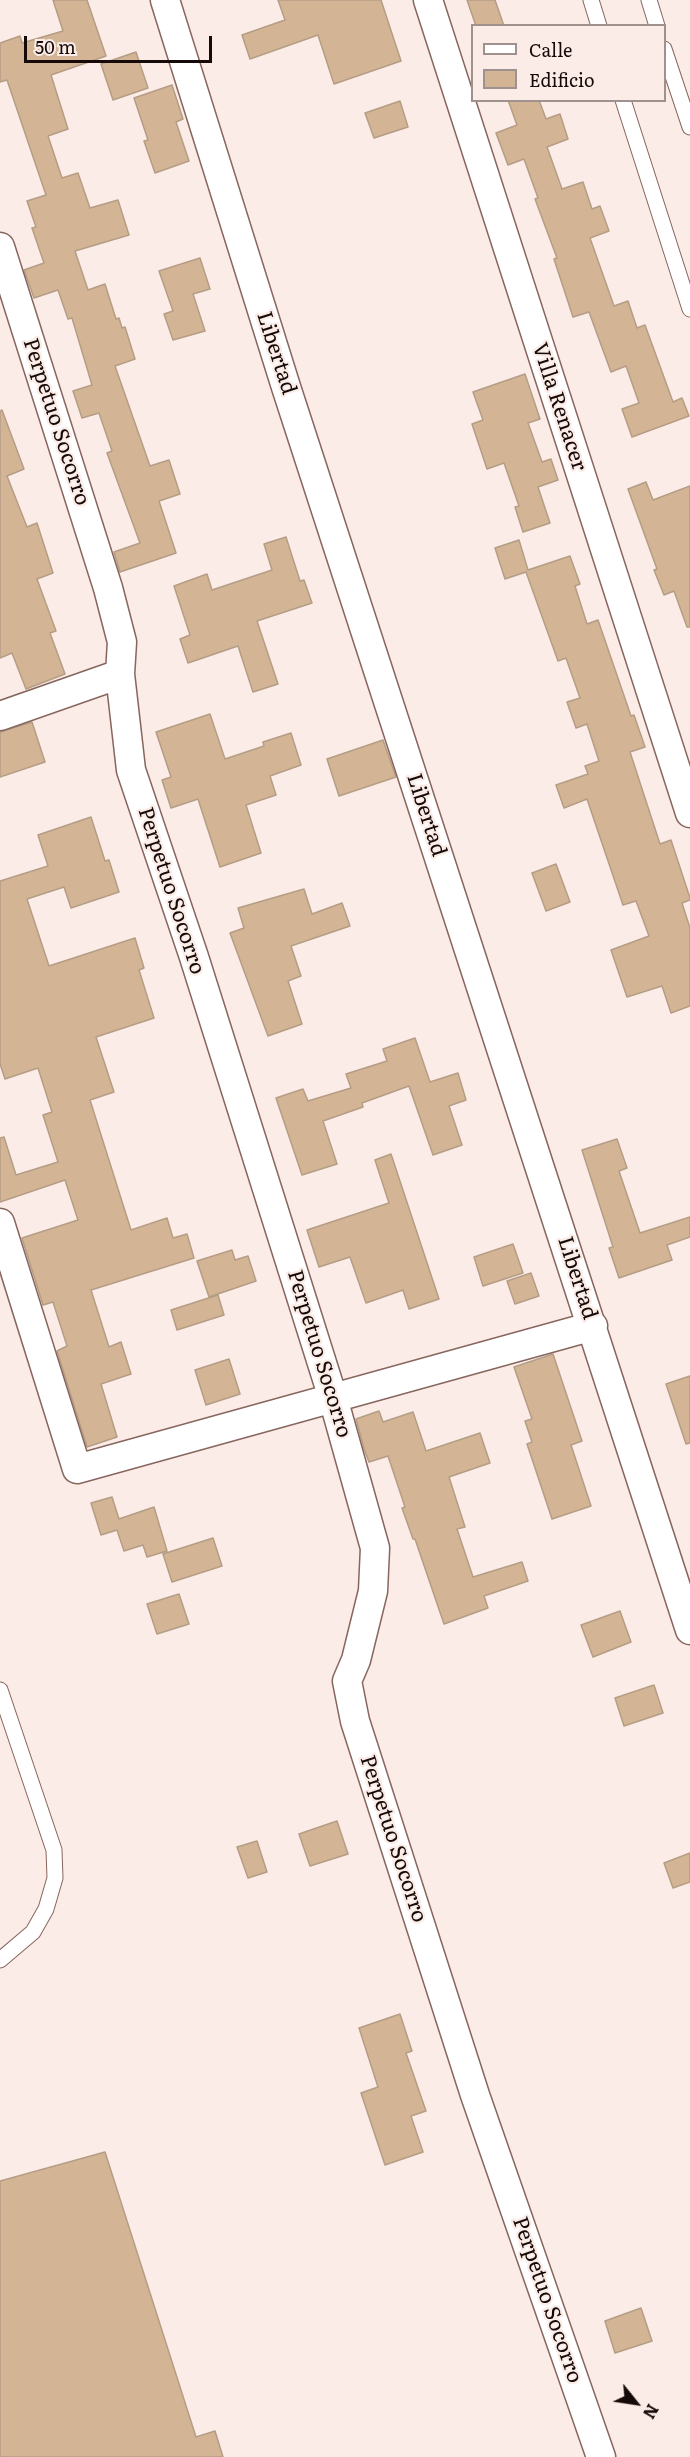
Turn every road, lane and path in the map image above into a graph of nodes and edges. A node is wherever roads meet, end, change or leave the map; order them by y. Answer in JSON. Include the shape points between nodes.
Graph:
{"nodes":[{"id":1,"x":165,"y":0,"type":"edge"},
{"id":2,"x":428,"y":0,"type":"edge"},
{"id":3,"x":591,"y":0,"type":"edge"},
{"id":4,"x":649,"y":0,"type":"edge"},
{"id":5,"x":598,"y":24,"type":"edge"},
{"id":6,"x":656,"y":24,"type":"edge"},
{"id":7,"x":666,"y":55,"type":"edge"},
{"id":8,"x":624,"y":102,"type":"edge"},
{"id":9,"x":690,"y":127,"type":"edge"},
{"id":10,"x":1,"y":252,"type":"edge"},
{"id":11,"x":690,"y":309,"type":"edge"},
{"id":12,"x":120,"y":674,"type":"junction"},
{"id":13,"x":0,"y":716,"type":"edge"},
{"id":14,"x":690,"y":813,"type":"edge"},
{"id":15,"x":0,"y":1223,"type":"edge"},
{"id":16,"x":593,"y":1326,"type":"junction"},
{"id":17,"x":333,"y":1398,"type":"junction"},
{"id":18,"x":690,"y":1630,"type":"edge"},
{"id":19,"x":0,"y":1690,"type":"edge"},
{"id":20,"x":0,"y":1960,"type":"edge"},
{"id":21,"x":601,"y":2457,"type":"edge"}],
"edges":[{"from":1,"to":16,"type":"street","name":"Libertad","via":[[290,398]]},
{"from":2,"to":14,"type":"street","name":"Villa Renacer"},
{"from":3,"to":5,"type":"lane"},
{"from":4,"to":6,"type":"lane"},
{"from":7,"to":9,"type":"lane"},
{"from":8,"to":11,"type":"lane"},
{"from":10,"to":12,"type":"street","name":"Perpetuo Socorro","via":[[108,588],[122,642]]},
{"from":12,"to":13,"type":"street"},
{"from":12,"to":17,"type":"street","name":"Perpetuo Socorro","via":[[131,770]]},
{"from":15,"to":17,"type":"street","via":[[77,1469]]},
{"from":16,"to":17,"type":"street"},
{"from":16,"to":18,"type":"street","name":"Libertad"},
{"from":17,"to":21,"type":"street","name":"Perpetuo Socorro","via":[[375,1548],[372,1591],[356,1660],[346,1682],[355,1721],[475,2095]]},
{"from":19,"to":20,"type":"lane","via":[[54,1850],[55,1878],[46,1909],[33,1932]]}]}
